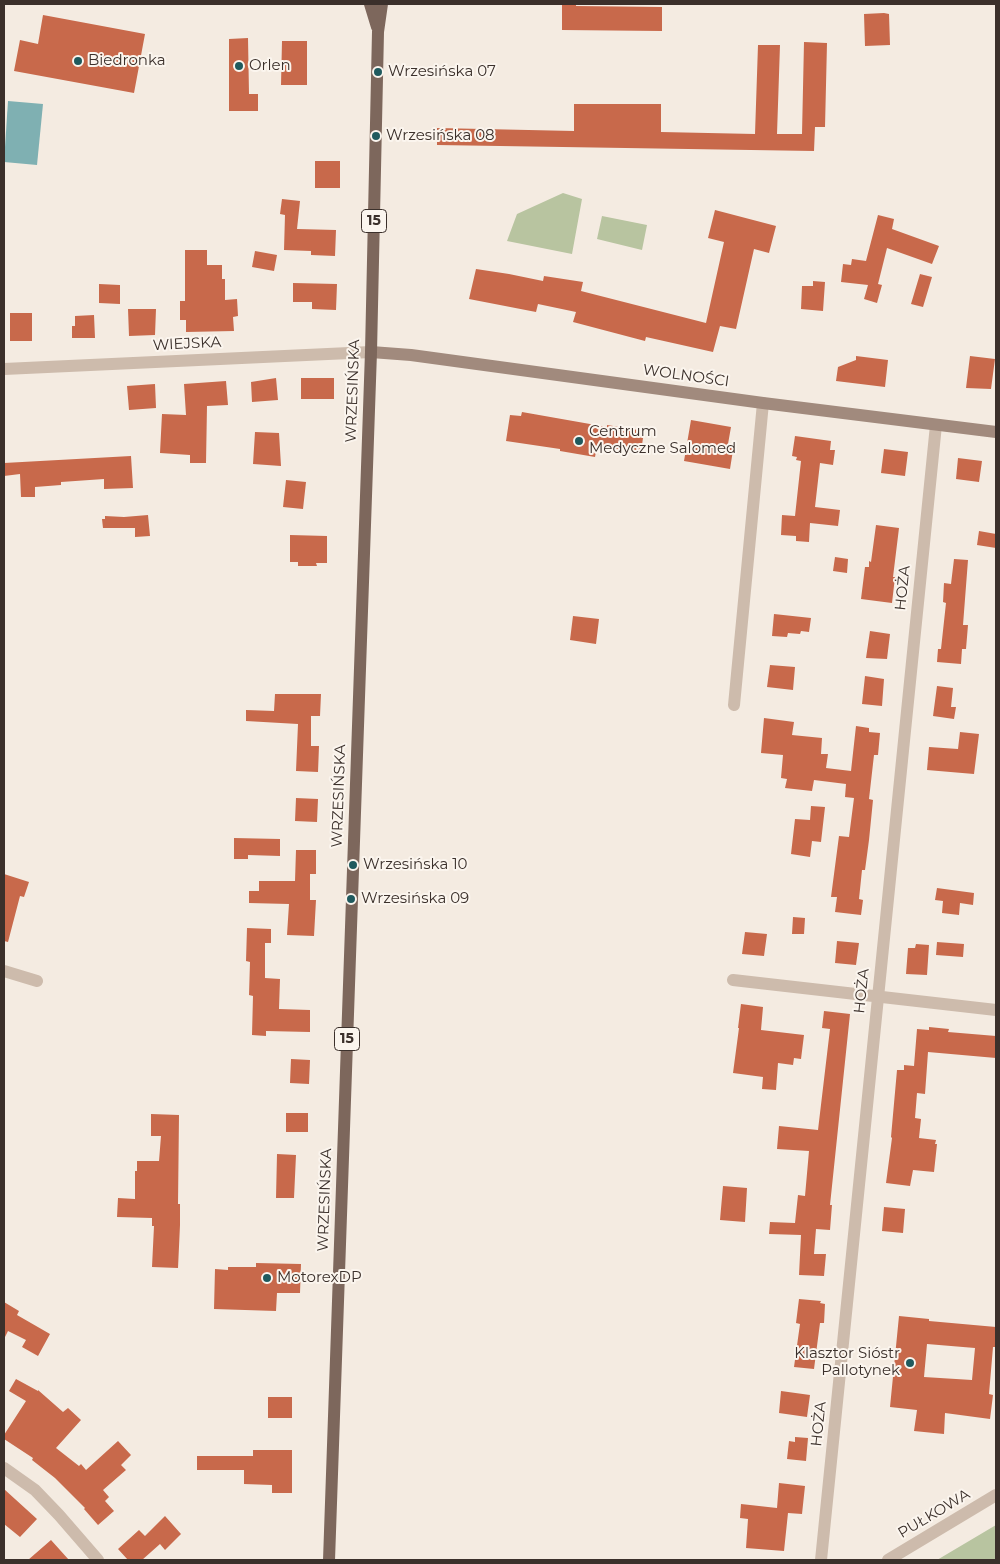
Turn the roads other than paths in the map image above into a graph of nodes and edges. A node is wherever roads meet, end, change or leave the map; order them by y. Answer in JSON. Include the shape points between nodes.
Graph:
{"nodes":[{"id":1,"x":370,"y":4,"type":"edge"},
{"id":2,"x":382,"y":4,"type":"edge"},
{"id":3,"x":378,"y":32,"type":"junction"},
{"id":4,"x":371,"y":352,"type":"junction"},
{"id":5,"x":4,"y":369,"type":"edge"},
{"id":6,"x":763,"y":403,"type":"junction"},
{"id":7,"x":936,"y":425,"type":"junction"},
{"id":8,"x":996,"y":432,"type":"edge"},
{"id":9,"x":734,"y":705,"type":"dead end"},
{"id":10,"x":4,"y":971,"type":"edge"},
{"id":11,"x":733,"y":980,"type":"dead end"},
{"id":12,"x":37,"y":981,"type":"dead end"},
{"id":13,"x":877,"y":996,"type":"junction"},
{"id":14,"x":996,"y":1010,"type":"edge"},
{"id":15,"x":4,"y":1468,"type":"edge"},
{"id":16,"x":996,"y":1495,"type":"edge"},
{"id":17,"x":98,"y":1560,"type":"edge"},
{"id":18,"x":329,"y":1560,"type":"edge"},
{"id":19,"x":821,"y":1560,"type":"edge"},
{"id":20,"x":888,"y":1560,"type":"edge"}],
"edges":[{"from":1,"to":3,"type":"main road","name":"WRZESIŃSKA","number":"15"},
{"from":2,"to":3,"type":"main road","name":"WRZESIŃSKA","number":"15"},
{"from":3,"to":4,"type":"main road","name":"WRZESIŃSKA","number":"15"},
{"from":4,"to":5,"type":"street","name":"WIEJSKA"},
{"from":4,"to":6,"type":"street","name":"WOLNOŚCI"},
{"from":4,"to":18,"type":"main road","name":"WRZESIŃSKA","number":"15"},
{"from":6,"to":7,"type":"street","name":"WOLNOŚCI"},
{"from":6,"to":9,"type":"street"},
{"from":7,"to":8,"type":"street","name":"WOLNOŚCI"},
{"from":7,"to":13,"type":"street","name":"HOŻA"},
{"from":10,"to":12,"type":"street"},
{"from":11,"to":13,"type":"street"},
{"from":13,"to":14,"type":"street"},
{"from":13,"to":19,"type":"street","name":"HOŻA"},
{"from":15,"to":17,"type":"street","via":[[35,1490]]},
{"from":16,"to":20,"type":"street","name":"PUŁKOWA"}]}
